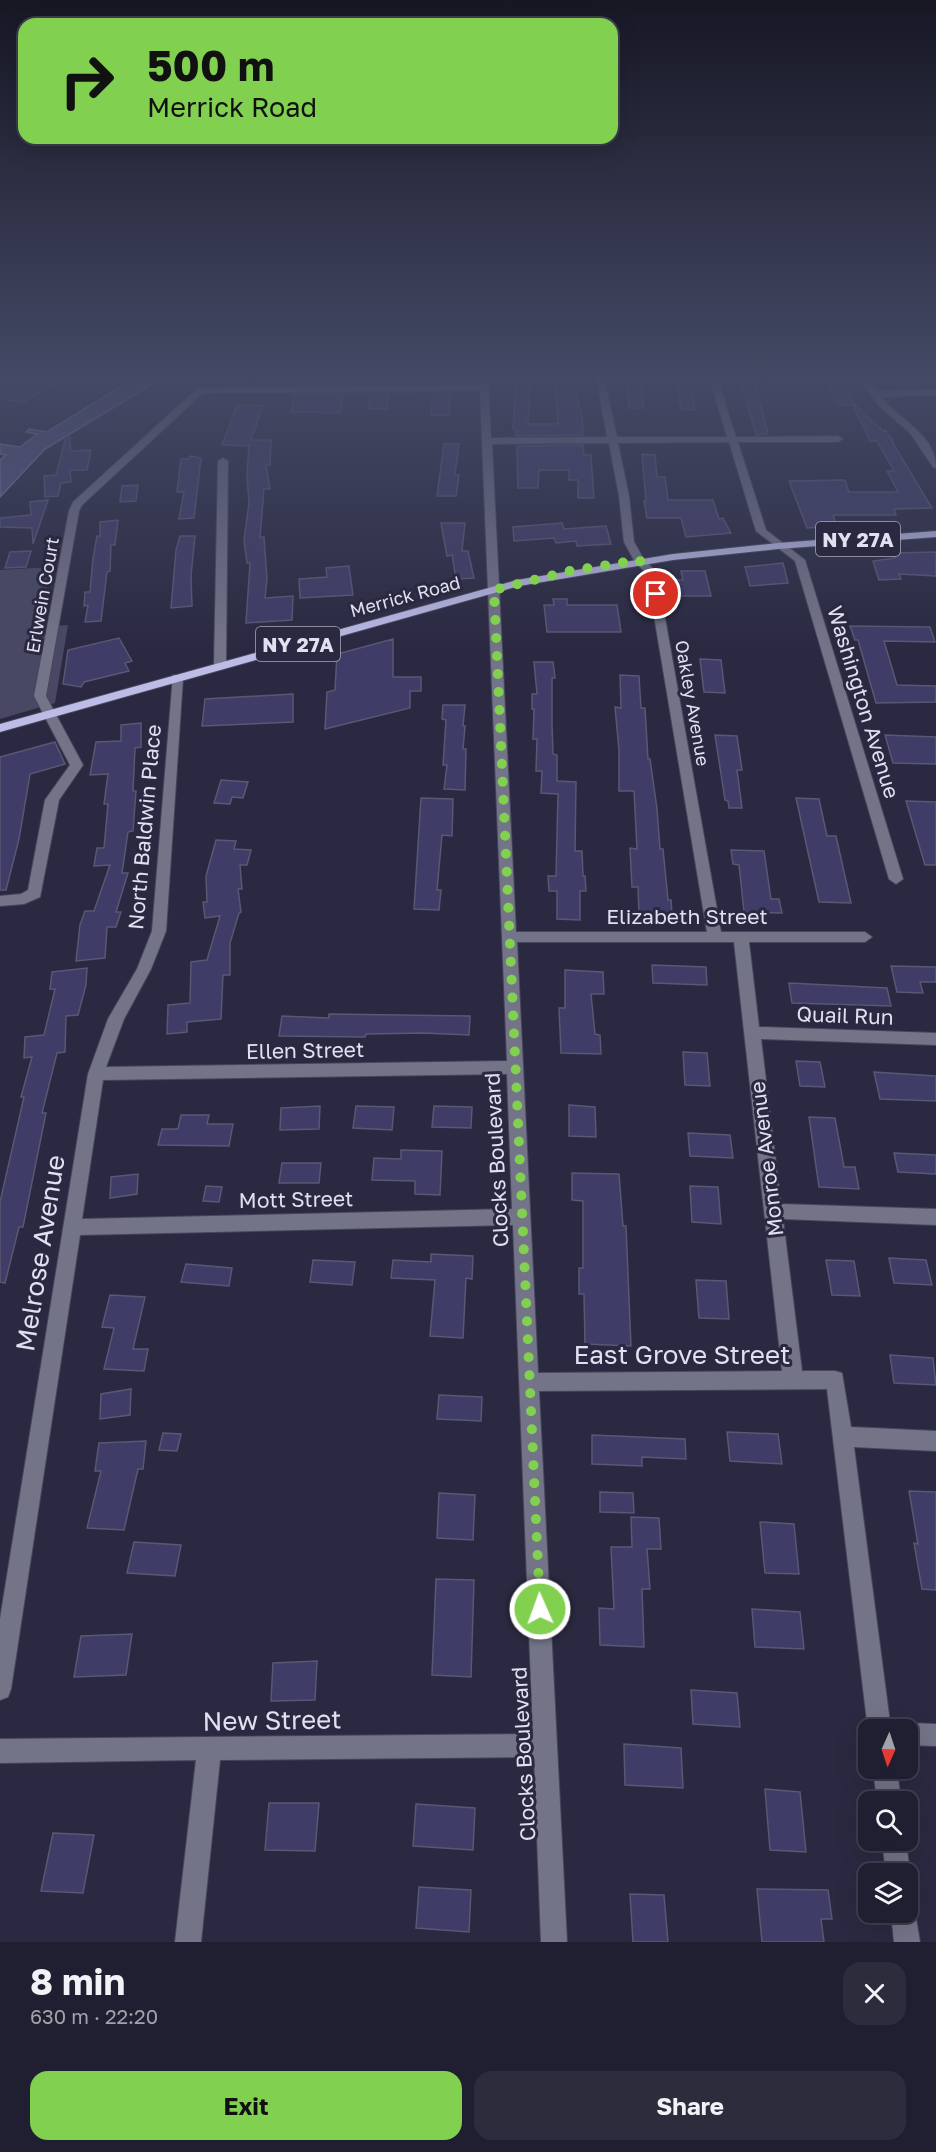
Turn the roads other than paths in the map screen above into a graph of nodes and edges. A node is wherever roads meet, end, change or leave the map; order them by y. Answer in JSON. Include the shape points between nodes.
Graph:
{"nodes":[{"id":1,"x":117,"y":468,"type":"edge"},
{"id":2,"x":223,"y":468,"type":"edge"},
{"id":3,"x":488,"y":468,"type":"edge"},
{"id":4,"x":618,"y":468,"type":"edge"},
{"id":5,"x":742,"y":468,"type":"edge"},
{"id":6,"x":936,"y":534,"type":"edge"},
{"id":7,"x":780,"y":545,"type":"junction"},
{"id":8,"x":639,"y":560,"type":"junction"},
{"id":9,"x":494,"y":590,"type":"junction"},
{"id":10,"x":220,"y":666,"type":"junction"},
{"id":11,"x":177,"y":678,"type":"junction"},
{"id":12,"x":51,"y":714,"type":"junction"},
{"id":13,"x":0,"y":728,"type":"edge"},
{"id":14,"x":896,"y":879,"type":"dead end"},
{"id":15,"x":0,"y":901,"type":"edge"},
{"id":16,"x":509,"y":937,"type":"junction"},
{"id":17,"x":715,"y":937,"type":"junction"},
{"id":18,"x":741,"y":937,"type":"junction"},
{"id":19,"x":865,"y":937,"type":"dead end"},
{"id":20,"x":752,"y":1033,"type":"junction"},
{"id":21,"x":936,"y":1039,"type":"edge"},
{"id":22,"x":514,"y":1067,"type":"junction"},
{"id":23,"x":96,"y":1074,"type":"junction"},
{"id":24,"x":772,"y":1211,"type":"junction"},
{"id":25,"x":521,"y":1217,"type":"junction"},
{"id":26,"x":936,"y":1217,"type":"edge"},
{"id":27,"x":72,"y":1227,"type":"junction"},
{"id":28,"x":793,"y":1380,"type":"junction"},
{"id":29,"x":530,"y":1382,"type":"junction"},
{"id":30,"x":842,"y":1436,"type":"junction"},
{"id":31,"x":936,"y":1441,"type":"edge"},
{"id":32,"x":0,"y":1689,"type":"edge"},
{"id":33,"x":879,"y":1719,"type":"edge"},
{"id":34,"x":918,"y":1734,"type":"edge"},
{"id":35,"x":936,"y":1735,"type":"edge"},
{"id":36,"x":545,"y":1745,"type":"junction"},
{"id":37,"x":209,"y":1750,"type":"junction"},
{"id":38,"x":0,"y":1751,"type":"edge"},
{"id":39,"x":904,"y":1923,"type":"edge"},
{"id":40,"x":189,"y":1942,"type":"edge"},
{"id":41,"x":554,"y":1942,"type":"edge"},
{"id":42,"x":907,"y":1942,"type":"edge"}],
"edges":[{"from":1,"to":12,"type":"street","name":"Erlwein Court","via":[[74,511],[40,696]]},
{"from":2,"to":10,"type":"street"},
{"from":3,"to":9,"type":"street","name":"Clocks Boulevard"},
{"from":4,"to":8,"type":"street","name":"Oakley Avenue","via":[[628,542]]},
{"from":5,"to":7,"type":"street","name":"Washington Avenue","via":[[761,531]]},
{"from":6,"to":7,"type":"main road","name":"Merrick Road","number":"NY 27A"},
{"from":7,"to":8,"type":"main road","name":"Merrick Road","number":"NY 27A"},
{"from":7,"to":14,"type":"street","name":"Washington Avenue","via":[[800,560]]},
{"from":8,"to":9,"type":"main road","name":"Merrick Road","number":"NY 27A","via":[[570,571]]},
{"from":8,"to":17,"type":"street","name":"Oakley Avenue","via":[[652,573]]},
{"from":9,"to":10,"type":"main road","name":"Merrick Road","number":"NY 27A"},
{"from":9,"to":16,"type":"street","name":"Clocks Boulevard"},
{"from":10,"to":11,"type":"main road","name":"Merrick Road","number":"NY 27A"},
{"from":11,"to":12,"type":"main road","name":"Merrick Road","number":"NY 27A"},
{"from":11,"to":23,"type":"street","name":"North Baldwin Place","via":[[159,931],[144,969],[116,1019]]},
{"from":12,"to":13,"type":"main road","name":"Merrick Road","number":"NY 27A"},
{"from":12,"to":15,"type":"street","name":"Erlwein Court","via":[[77,765],[52,800],[30,896]]},
{"from":16,"to":17,"type":"street","name":"Elizabeth Street"},
{"from":16,"to":22,"type":"street","name":"Clocks Boulevard"},
{"from":17,"to":18,"type":"street","name":"Elizabeth Street"},
{"from":18,"to":19,"type":"street","name":"Elizabeth Street"},
{"from":18,"to":20,"type":"street","name":"Monroe Avenue"},
{"from":20,"to":21,"type":"street","name":"Quail Run"},
{"from":20,"to":24,"type":"street","name":"Monroe Avenue"},
{"from":22,"to":23,"type":"street","name":"Ellen Street"},
{"from":22,"to":25,"type":"street","name":"Clocks Boulevard"},
{"from":23,"to":27,"type":"street","name":"Melrose Avenue"},
{"from":24,"to":26,"type":"street"},
{"from":24,"to":28,"type":"street","name":"Monroe Avenue"},
{"from":25,"to":27,"type":"street","name":"Mott Street"},
{"from":25,"to":29,"type":"street","name":"Clocks Boulevard"},
{"from":27,"to":32,"type":"street","name":"Melrose Avenue"},
{"from":28,"to":29,"type":"street","name":"East Grove Street"},
{"from":28,"to":30,"type":"street","name":"East Grove Street","via":[[835,1380]]},
{"from":29,"to":36,"type":"street","name":"Clocks Boulevard"},
{"from":30,"to":31,"type":"street"},
{"from":30,"to":33,"type":"street"},
{"from":34,"to":35,"type":"street"},
{"from":36,"to":37,"type":"street","name":"New Street"},
{"from":36,"to":41,"type":"street","name":"Clocks Boulevard"},
{"from":37,"to":38,"type":"street","name":"New Street"},
{"from":37,"to":40,"type":"street"},
{"from":39,"to":42,"type":"street"}]}
